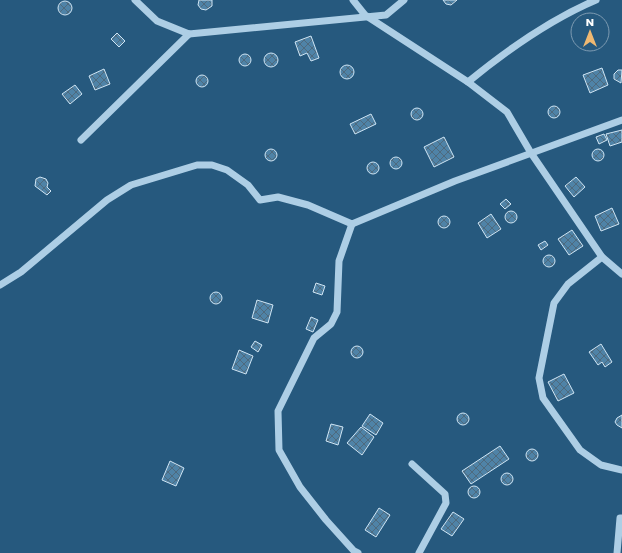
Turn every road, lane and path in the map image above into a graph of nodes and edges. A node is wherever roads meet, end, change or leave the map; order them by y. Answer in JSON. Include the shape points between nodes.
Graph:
{"nodes":[{"id":1,"x":135,"y":0,"type":"edge"},
{"id":2,"x":353,"y":0,"type":"edge"},
{"id":3,"x":404,"y":0,"type":"edge"},
{"id":4,"x":596,"y":0,"type":"edge"},
{"id":5,"x":365,"y":15,"type":"junction"},
{"id":6,"x":189,"y":34,"type":"junction"},
{"id":7,"x":468,"y":82,"type":"junction"},
{"id":8,"x":622,"y":120,"type":"edge"},
{"id":9,"x":81,"y":140,"type":"dead end"},
{"id":10,"x":531,"y":153,"type":"junction"},
{"id":11,"x":352,"y":224,"type":"junction"},
{"id":12,"x":602,"y":256,"type":"junction"},
{"id":13,"x":622,"y":274,"type":"edge"},
{"id":14,"x":0,"y":285,"type":"edge"},
{"id":15,"x":412,"y":464,"type":"dead end"},
{"id":16,"x":622,"y":470,"type":"edge"},
{"id":17,"x":622,"y":518,"type":"edge"},
{"id":18,"x":358,"y":553,"type":"edge"},
{"id":19,"x":419,"y":553,"type":"edge"},
{"id":20,"x":617,"y":553,"type":"edge"}],
"edges":[{"from":1,"to":6,"type":"street","via":[[157,20]]},
{"from":2,"to":5,"type":"street"},
{"from":3,"to":5,"type":"street","via":[[386,15]]},
{"from":4,"to":7,"type":"street","via":[[568,12],[498,57]]},
{"from":5,"to":6,"type":"street"},
{"from":5,"to":7,"type":"street"},
{"from":6,"to":9,"type":"street"},
{"from":7,"to":10,"type":"street","via":[[507,112]]},
{"from":8,"to":10,"type":"street"},
{"from":10,"to":11,"type":"street","via":[[455,180]]},
{"from":10,"to":12,"type":"street"},
{"from":11,"to":14,"type":"street","via":[[308,205],[278,196],[260,200],[248,186],[227,170],[212,164],[197,165],[131,185],[107,200],[21,272]]},
{"from":11,"to":18,"type":"street","via":[[339,261],[337,312],[331,324],[314,338],[278,411],[278,450],[300,487],[326,520]]},
{"from":12,"to":13,"type":"street"},
{"from":12,"to":16,"type":"street","via":[[568,284],[554,303],[539,378],[543,398],[580,450],[601,466]]},
{"from":15,"to":19,"type":"street","via":[[445,494],[446,503]]},
{"from":17,"to":20,"type":"street"}]}
